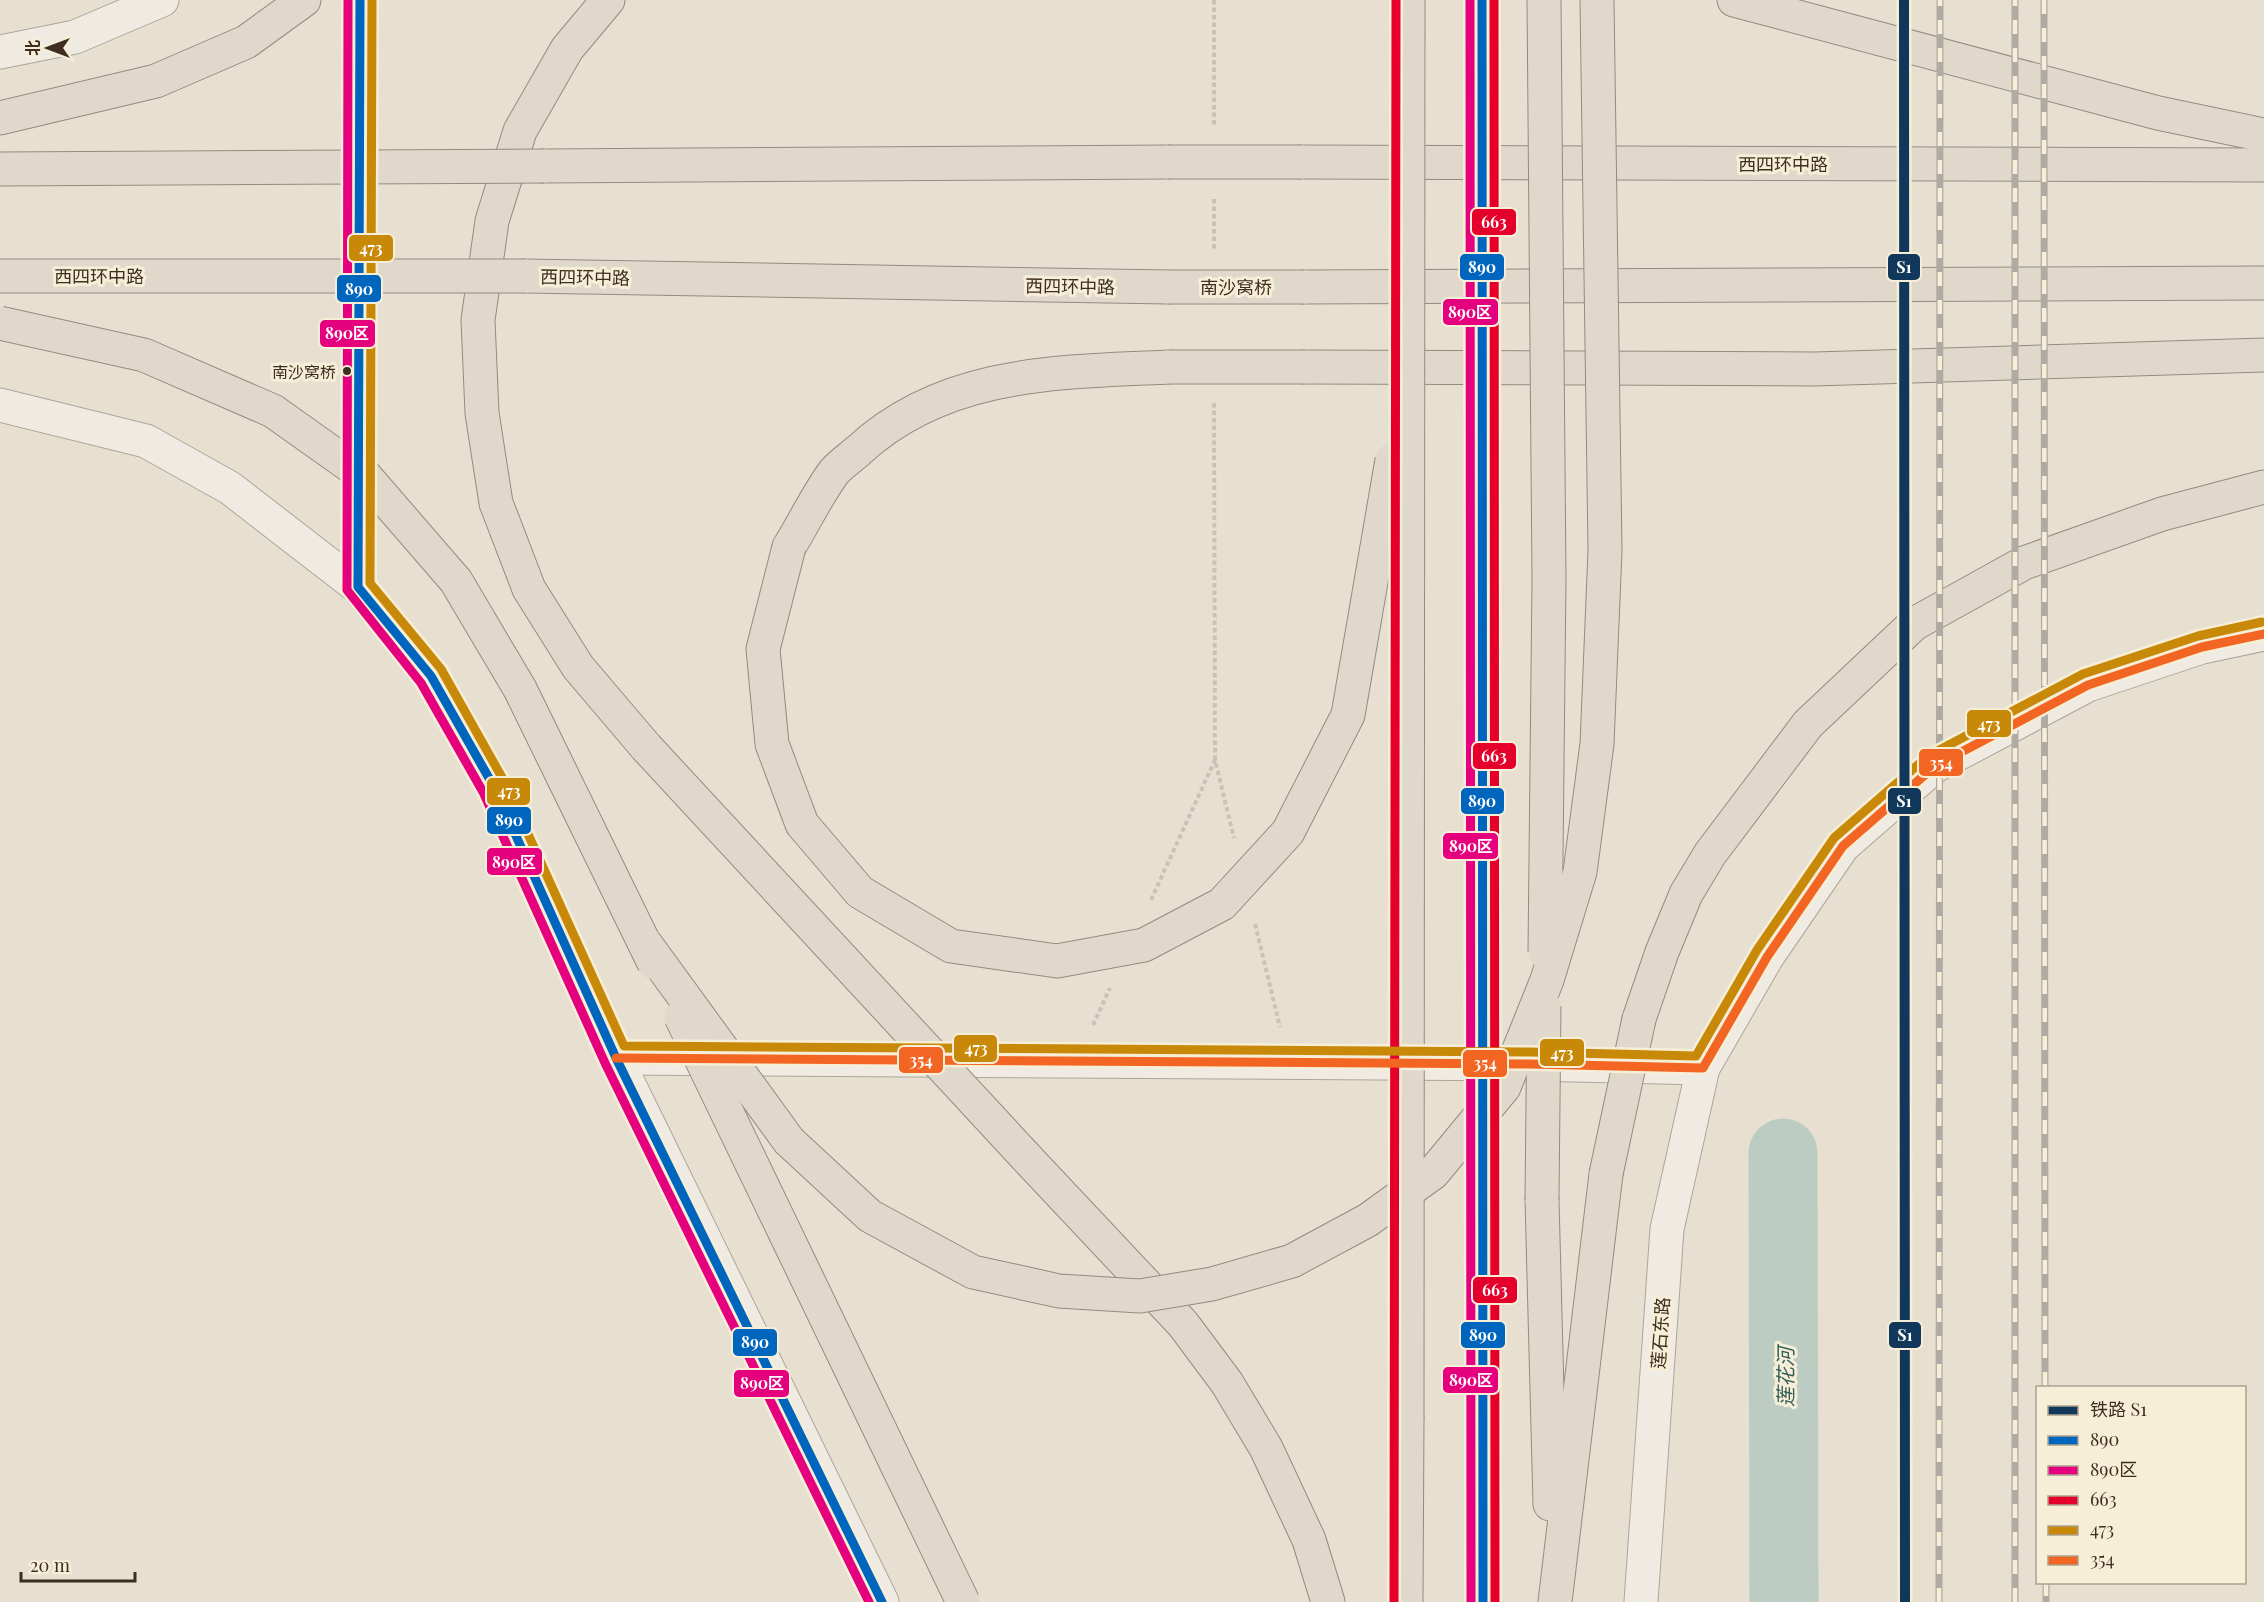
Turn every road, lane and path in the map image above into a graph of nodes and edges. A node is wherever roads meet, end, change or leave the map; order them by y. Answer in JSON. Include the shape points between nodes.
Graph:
{"nodes":[{"id":1,"x":162,"y":0,"type":"edge"},
{"id":2,"x":304,"y":0,"type":"edge"},
{"id":3,"x":360,"y":0,"type":"edge"},
{"id":4,"x":608,"y":0,"type":"edge"},
{"id":5,"x":1408,"y":0,"type":"edge"},
{"id":6,"x":1482,"y":0,"type":"edge"},
{"id":7,"x":1544,"y":0,"type":"edge"},
{"id":8,"x":1597,"y":0,"type":"edge"},
{"id":9,"x":1734,"y":0,"type":"edge"},
{"id":10,"x":0,"y":52,"type":"edge"},
{"id":11,"x":0,"y":118,"type":"edge"},
{"id":12,"x":2264,"y":135,"type":"edge"},
{"id":13,"x":2264,"y":165,"type":"edge"},
{"id":14,"x":0,"y":169,"type":"edge"},
{"id":15,"x":0,"y":276,"type":"edge"},
{"id":16,"x":2264,"y":284,"type":"edge"},
{"id":17,"x":1169,"y":287,"type":"joint"},
{"id":18,"x":0,"y":324,"type":"edge"},
{"id":19,"x":2264,"y":355,"type":"edge"},
{"id":20,"x":1408,"y":370,"type":"junction"},
{"id":21,"x":0,"y":405,"type":"edge"},
{"id":22,"x":2264,"y":487,"type":"edge"},
{"id":23,"x":2264,"y":506,"type":"edge"},
{"id":24,"x":2162,"y":514,"type":"junction"},
{"id":25,"x":358,"y":587,"type":"junction"},
{"id":26,"x":2264,"y":634,"type":"edge"},
{"id":27,"x":645,"y":943,"type":"junction"},
{"id":28,"x":616,"y":1058,"type":"junction"},
{"id":29,"x":1704,"y":1068,"type":"junction"},
{"id":30,"x":882,"y":1602,"type":"edge"},
{"id":31,"x":963,"y":1602,"type":"edge"},
{"id":32,"x":1328,"y":1602,"type":"edge"},
{"id":33,"x":1406,"y":1602,"type":"edge"},
{"id":34,"x":1483,"y":1602,"type":"edge"},
{"id":35,"x":1554,"y":1602,"type":"edge"},
{"id":36,"x":1641,"y":1602,"type":"edge"}],
"edges":[{"from":1,"to":10,"type":"street","via":[[75,37]]},
{"from":2,"to":11,"type":"highway","via":[[246,42],[156,81]]},
{"from":3,"to":25,"type":"street"},
{"from":4,"to":32,"type":"highway","bridge":true,"via":[[567,49],[520,131],[492,221],[478,320],[482,413],[496,503],[529,589],[578,667],[646,747],[1183,1324],[1227,1383],[1266,1448],[1309,1540]]},
{"from":5,"to":20,"type":"highway","bridge":true},
{"from":6,"to":34,"type":"highway","bridge":true},
{"from":7,"to":35,"type":"highway","bridge":true,"via":[[1549,579],[1542,1200]]},
{"from":8,"to":27,"type":"highway","bridge":true,"via":[[1605,551],[1598,744],[1580,872],[1547,981],[1504,1087],[1433,1173],[1368,1220],[1292,1261],[1212,1284],[1140,1296],[1059,1291],[973,1272],[870,1216],[789,1141]]},
{"from":9,"to":12,"type":"highway","via":[[2158,113]]},
{"from":13,"to":14,"type":"highway","name":"西四环中路","bridge":true,"via":[[1168,162]]},
{"from":15,"to":17,"type":"highway","name":"西四环中路","bridge":true,"via":[[525,276]]},
{"from":16,"to":17,"type":"highway","name":"南沙窝桥","bridge":true},
{"from":18,"to":27,"type":"highway","bridge":true,"via":[[144,355],[273,411],[366,477],[456,581],[520,689]]},
{"from":19,"to":20,"type":"highway","bridge":true,"via":[[1815,369],[1169,367],[1062,372],[999,381],[940,398],[883,428],[835,472],[789,547],[764,649],[772,744],[802,824],[860,892],[951,946],[1057,961],[1144,945],[1222,904],[1288,832],[1348,715]]},
{"from":20,"to":33,"type":"highway","bridge":true},
{"from":21,"to":25,"type":"street","via":[[147,441],[230,488]]},
{"from":22,"to":24,"type":"highway"},
{"from":23,"to":24,"type":"highway"},
{"from":24,"to":35,"type":"highway","bridge":true,"via":[[2024,563],[1914,624],[1808,724],[1710,854],[1686,894],[1639,1019],[1606,1174]]},
{"from":25,"to":28,"type":"street","via":[[431,676],[494,787]]},
{"from":26,"to":29,"type":"street","via":[[2202,647],[2088,685],[1935,766],[1843,846],[1767,957]]},
{"from":27,"to":31,"type":"highway","bridge":true},
{"from":28,"to":29,"type":"street"},
{"from":28,"to":30,"type":"street"},
{"from":29,"to":36,"type":"street","name":"莲石东路","via":[[1667,1229]]}]}
